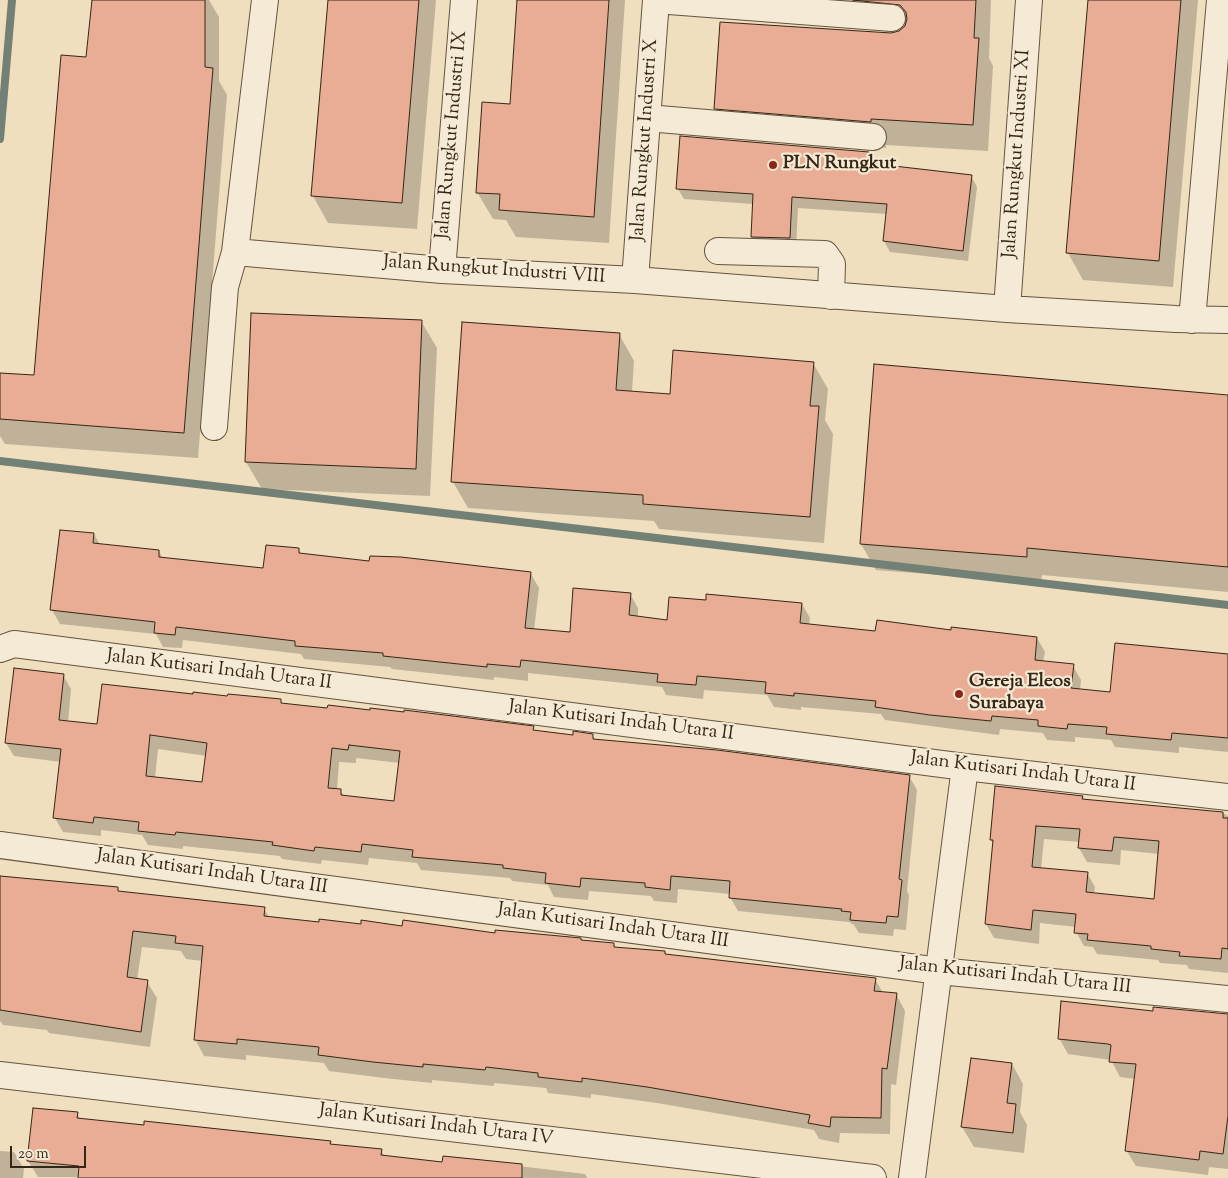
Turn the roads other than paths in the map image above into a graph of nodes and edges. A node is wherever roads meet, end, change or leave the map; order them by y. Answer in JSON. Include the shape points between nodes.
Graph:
{"nodes":[{"id":1,"x":265,"y":0,"type":"edge"},
{"id":2,"x":464,"y":0,"type":"edge"},
{"id":3,"x":656,"y":0,"type":"edge"},
{"id":4,"x":1029,"y":0,"type":"edge"},
{"id":5,"x":1220,"y":0,"type":"edge"},
{"id":6,"x":892,"y":18,"type":"dead end"},
{"id":7,"x":647,"y":118,"type":"junction"},
{"id":8,"x":873,"y":137,"type":"dead end"},
{"id":9,"x":235,"y":252,"type":"junction"},
{"id":10,"x":718,"y":252,"type":"dead end"},
{"id":11,"x":442,"y":270,"type":"junction"},
{"id":12,"x":635,"y":280,"type":"junction"},
{"id":13,"x":831,"y":296,"type":"junction"},
{"id":14,"x":1007,"y":309,"type":"junction"},
{"id":15,"x":1192,"y":320,"type":"junction"},
{"id":16,"x":1228,"y":320,"type":"edge"},
{"id":17,"x":214,"y":427,"type":"dead end"},
{"id":18,"x":7,"y":646,"type":"edge"},
{"id":19,"x":965,"y":767,"type":"junction"},
{"id":20,"x":1228,"y":797,"type":"edge"},
{"id":21,"x":0,"y":845,"type":"edge"},
{"id":22,"x":939,"y":971,"type":"junction"},
{"id":23,"x":1228,"y":999,"type":"edge"},
{"id":24,"x":0,"y":1074,"type":"edge"},
{"id":25,"x":873,"y":1178,"type":"edge"},
{"id":26,"x":912,"y":1178,"type":"edge"}],
"edges":[{"from":1,"to":9,"type":"street"},
{"from":2,"to":11,"type":"street","name":"Jalan Rungkut Industri IX"},
{"from":3,"to":6,"type":"street"},
{"from":3,"to":7,"type":"street","name":"Jalan Rungkut Industri X"},
{"from":4,"to":14,"type":"street","name":"Jalan Rungkut Industri XI"},
{"from":5,"to":15,"type":"street"},
{"from":7,"to":8,"type":"street"},
{"from":7,"to":12,"type":"street","name":"Jalan Rungkut Industri X"},
{"from":9,"to":11,"type":"street","name":"Jalan Rungkut Industri VIII"},
{"from":9,"to":17,"type":"street","via":[[225,287]]},
{"from":10,"to":13,"type":"street","via":[[826,254],[832,264]]},
{"from":11,"to":12,"type":"street","name":"Jalan Rungkut Industri VIII"},
{"from":12,"to":13,"type":"street","name":"Jalan Rungkut Industri VIII"},
{"from":13,"to":14,"type":"street","name":"Jalan Rungkut Industri VIII"},
{"from":14,"to":15,"type":"street","name":"Jalan Rungkut Industri VIII"},
{"from":15,"to":16,"type":"street","name":"Jalan Rungkut Industri VIII"},
{"from":18,"to":19,"type":"street","name":"Jalan Kutisari Indah Utara II"},
{"from":19,"to":20,"type":"street","name":"Jalan Kutisari Indah Utara II"},
{"from":19,"to":22,"type":"street"},
{"from":21,"to":22,"type":"street","name":"Jalan Kutisari Indah Utara III"},
{"from":22,"to":23,"type":"street","name":"Jalan Kutisari Indah Utara III"},
{"from":22,"to":26,"type":"street"},
{"from":24,"to":25,"type":"street","name":"Jalan Kutisari Indah Utara IV"}]}
